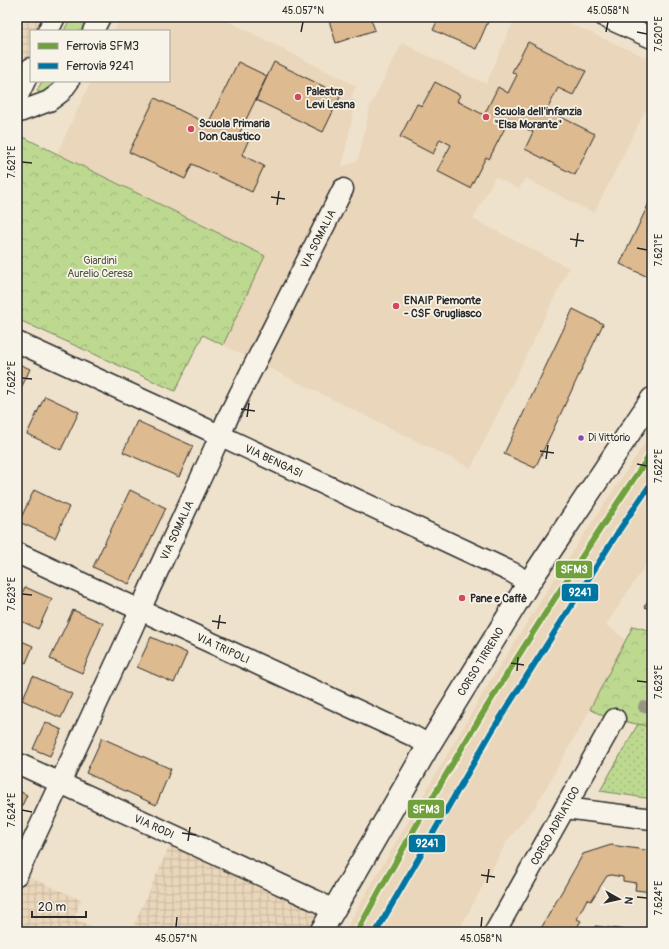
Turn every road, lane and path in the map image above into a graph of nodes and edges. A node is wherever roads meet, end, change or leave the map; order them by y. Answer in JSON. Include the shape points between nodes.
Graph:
{"nodes":[{"id":1,"x":54,"y":17,"type":"edge"},
{"id":2,"x":100,"y":17,"type":"edge"},
{"id":3,"x":605,"y":17,"type":"edge"},
{"id":4,"x":48,"y":30,"type":"edge"},
{"id":5,"x":94,"y":30,"type":"edge"},
{"id":6,"x":652,"y":38,"type":"edge"},
{"id":7,"x":30,"y":70,"type":"edge"},
{"id":8,"x":68,"y":82,"type":"edge"},
{"id":9,"x":17,"y":98,"type":"edge"},
{"id":10,"x":17,"y":113,"type":"edge"},
{"id":11,"x":343,"y":189,"type":"dead end"},
{"id":12,"x":17,"y":342,"type":"edge"},
{"id":13,"x":652,"y":400,"type":"edge"},
{"id":14,"x":220,"y":436,"type":"junction"},
{"id":15,"x":17,"y":553,"type":"edge"},
{"id":16,"x":528,"y":584,"type":"junction"},
{"id":17,"x":140,"y":610,"type":"junction"},
{"id":18,"x":614,"y":720,"type":"dead end"},
{"id":19,"x":429,"y":745,"type":"junction"},
{"id":20,"x":17,"y":763,"type":"edge"},
{"id":21,"x":60,"y":783,"type":"junction"},
{"id":22,"x":565,"y":808,"type":"junction"},
{"id":23,"x":652,"y":819,"type":"edge"},
{"id":24,"x":17,"y":875,"type":"edge"},
{"id":25,"x":333,"y":912,"type":"junction"},
{"id":26,"x":321,"y":932,"type":"edge"},
{"id":27,"x":495,"y":932,"type":"edge"}],
"edges":[{"from":1,"to":4,"type":"street"},
{"from":2,"to":5,"type":"street"},
{"from":3,"to":6,"type":"street"},
{"from":7,"to":9,"type":"street"},
{"from":8,"to":10,"type":"street","via":[[61,92],[49,101]]},
{"from":11,"to":14,"type":"street","name":"VIA SOMALIA"},
{"from":12,"to":14,"type":"street","name":"VIA BENGASI"},
{"from":13,"to":16,"type":"street","name":"CORSO TIRRENO"},
{"from":14,"to":16,"type":"street","name":"VIA BENGASI","via":[[507,570]]},
{"from":14,"to":17,"type":"street","name":"VIA SOMALIA"},
{"from":15,"to":17,"type":"street","name":"VIA TRIPOLI"},
{"from":16,"to":19,"type":"street","name":"CORSO TIRRENO"},
{"from":17,"to":19,"type":"street","name":"VIA TRIPOLI"},
{"from":17,"to":21,"type":"street","name":"VIA SOMALIA"},
{"from":18,"to":22,"type":"street","name":"CORSO ADRIATICO"},
{"from":19,"to":25,"type":"street","name":"CORSO TIRRENO"},
{"from":20,"to":21,"type":"street","name":"VIA RODI"},
{"from":21,"to":24,"type":"street","name":"VIA SOMALIA"},
{"from":21,"to":25,"type":"street","name":"VIA RODI","via":[[319,902]]},
{"from":22,"to":23,"type":"street"},
{"from":22,"to":27,"type":"street","name":"CORSO ADRIATICO"},
{"from":25,"to":26,"type":"street","name":"CORSO TIRRENO"}]}
